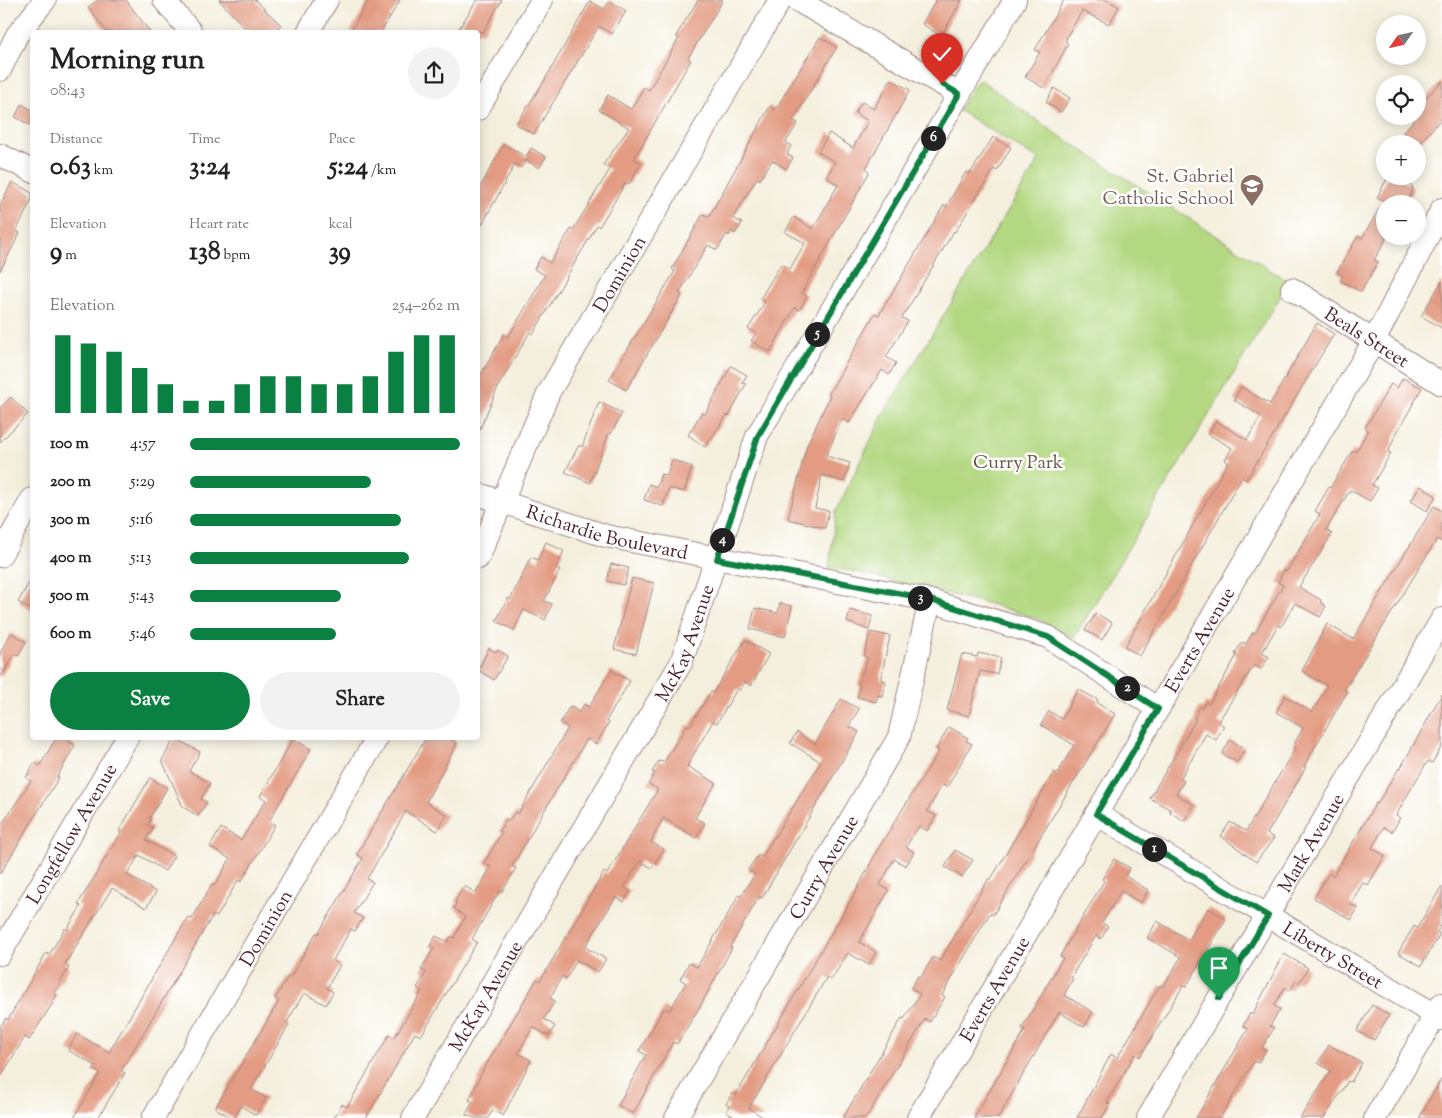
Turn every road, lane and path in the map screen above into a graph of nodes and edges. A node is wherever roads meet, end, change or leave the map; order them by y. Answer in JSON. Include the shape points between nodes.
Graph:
{"nodes":[{"id":1,"x":45,"y":0,"type":"edge"},
{"id":2,"x":164,"y":0,"type":"edge"},
{"id":3,"x":328,"y":0,"type":"edge"},
{"id":4,"x":542,"y":0,"type":"edge"},
{"id":5,"x":780,"y":0,"type":"edge"},
{"id":6,"x":797,"y":0,"type":"edge"},
{"id":7,"x":1015,"y":0,"type":"edge"},
{"id":8,"x":189,"y":30,"type":"edge"},
{"id":9,"x":309,"y":30,"type":"edge"},
{"id":10,"x":0,"y":70,"type":"edge"},
{"id":11,"x":959,"y":94,"type":"junction"},
{"id":12,"x":480,"y":106,"type":"edge"},
{"id":13,"x":0,"y":155,"type":"edge"},
{"id":14,"x":30,"y":171,"type":"edge"},
{"id":15,"x":1442,"y":209,"type":"edge"},
{"id":16,"x":1292,"y":289,"type":"dead end"},
{"id":17,"x":1374,"y":341,"type":"junction"},
{"id":18,"x":1442,"y":384,"type":"edge"},
{"id":19,"x":480,"y":495,"type":"edge"},
{"id":20,"x":502,"y":502,"type":"junction"},
{"id":21,"x":30,"y":503,"type":"edge"},
{"id":22,"x":480,"y":553,"type":"edge"},
{"id":23,"x":0,"y":556,"type":"edge"},
{"id":24,"x":717,"y":559,"type":"junction"},
{"id":25,"x":924,"y":598,"type":"junction"},
{"id":26,"x":1442,"y":619,"type":"edge"},
{"id":27,"x":1158,"y":709,"type":"junction"},
{"id":28,"x":126,"y":740,"type":"edge"},
{"id":29,"x":376,"y":740,"type":"edge"},
{"id":30,"x":1096,"y":814,"type":"junction"},
{"id":31,"x":1268,"y":916,"type":"junction"},
{"id":32,"x":0,"y":954,"type":"edge"},
{"id":33,"x":1440,"y":1013,"type":"edge"},
{"id":34,"x":153,"y":1118,"type":"edge"},
{"id":35,"x":413,"y":1118,"type":"edge"},
{"id":36,"x":676,"y":1118,"type":"edge"},
{"id":37,"x":918,"y":1118,"type":"edge"},
{"id":38,"x":1148,"y":1118,"type":"edge"},
{"id":39,"x":1375,"y":1118,"type":"edge"}],
"edges":[{"from":1,"to":10,"type":"street","via":[[17,35]]},
{"from":2,"to":8,"type":"street"},
{"from":3,"to":9,"type":"street"},
{"from":4,"to":12,"type":"street"},
{"from":5,"to":20,"type":"street","name":"Dominion","via":[[549,392]]},
{"from":6,"to":11,"type":"street"},
{"from":7,"to":11,"type":"street","name":"McKay Avenue"},
{"from":11,"to":24,"type":"street","name":"McKay Avenue","via":[[758,436]]},
{"from":13,"to":14,"type":"street"},
{"from":15,"to":17,"type":"street","name":"Everts Avenue"},
{"from":16,"to":17,"type":"street","name":"Beals Street"},
{"from":17,"to":18,"type":"street","name":"Beals Street"},
{"from":17,"to":27,"type":"street","name":"Everts Avenue"},
{"from":19,"to":20,"type":"street","name":"Richardie Boulevard"},
{"from":20,"to":22,"type":"street","name":"Dominion"},
{"from":20,"to":24,"type":"street","name":"Richardie Boulevard","via":[[606,536]]},
{"from":21,"to":23,"type":"street"},
{"from":24,"to":25,"type":"street","name":"Richardie Boulevard"},
{"from":24,"to":35,"type":"street","name":"McKay Avenue","via":[[681,663]]},
{"from":25,"to":27,"type":"street","name":"Richardie Boulevard","via":[[1048,637]]},
{"from":25,"to":36,"type":"street","name":"Curry Avenue","via":[[928,614],[899,737]]},
{"from":26,"to":31,"type":"street","name":"Mark Avenue"},
{"from":27,"to":30,"type":"street","name":"Everts Avenue"},
{"from":28,"to":32,"type":"street","name":"Longfellow Avenue"},
{"from":29,"to":34,"type":"street","name":"Dominion"},
{"from":30,"to":31,"type":"street","name":"Liberty Street"},
{"from":30,"to":37,"type":"street","name":"Everts Avenue"},
{"from":31,"to":33,"type":"street","name":"Liberty Street"},
{"from":31,"to":38,"type":"street","name":"Mark Avenue"},
{"from":33,"to":39,"type":"street"}]}
